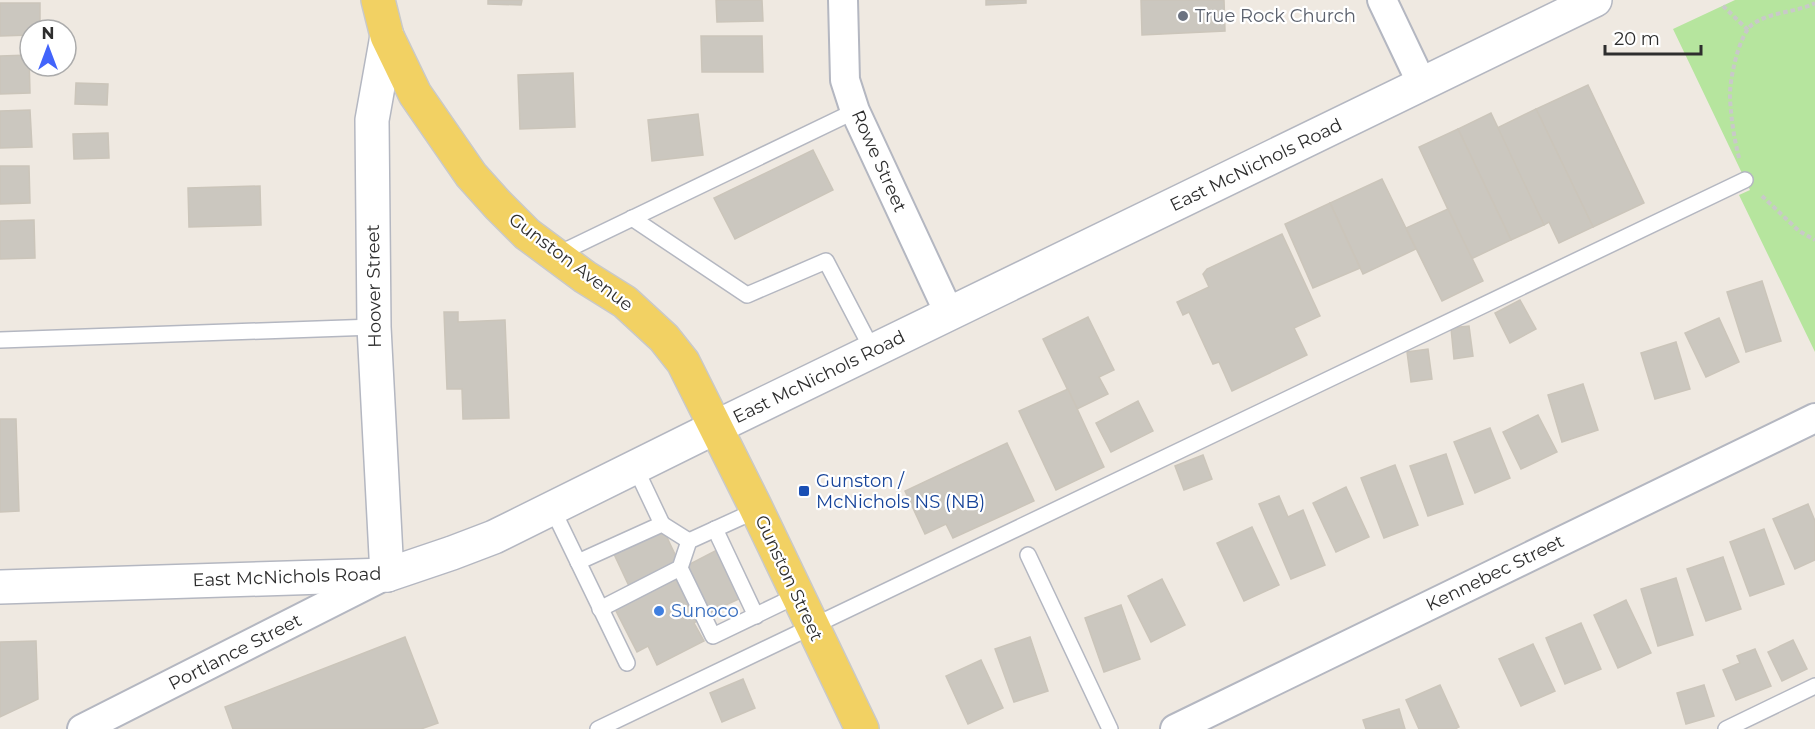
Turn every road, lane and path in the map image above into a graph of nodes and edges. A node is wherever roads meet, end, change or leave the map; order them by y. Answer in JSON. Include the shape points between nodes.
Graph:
{"nodes":[{"id":1,"x":378,"y":0,"type":"edge"},
{"id":2,"x":843,"y":0,"type":"edge"},
{"id":3,"x":1382,"y":0,"type":"edge"},
{"id":4,"x":1595,"y":0,"type":"edge"},
{"id":5,"x":1815,"y":3,"type":"edge"},
{"id":6,"x":1723,"y":6,"type":"dead end"},
{"id":7,"x":1748,"y":30,"type":"junction"},
{"id":8,"x":387,"y":36,"type":"junction"},
{"id":9,"x":1422,"y":84,"type":"junction"},
{"id":10,"x":855,"y":111,"type":"junction"},
{"id":11,"x":1745,"y":180,"type":"junction"},
{"id":12,"x":632,"y":218,"type":"junction"},
{"id":13,"x":1815,"y":240,"type":"edge"},
{"id":14,"x":556,"y":255,"type":"junction"},
{"id":15,"x":949,"y":313,"type":"junction"},
{"id":16,"x":374,"y":327,"type":"junction"},
{"id":17,"x":0,"y":340,"type":"edge"},
{"id":18,"x":873,"y":351,"type":"junction"},
{"id":19,"x":1815,"y":418,"type":"edge"},
{"id":20,"x":716,"y":427,"type":"junction"},
{"id":21,"x":635,"y":467,"type":"junction"},
{"id":22,"x":552,"y":508,"type":"junction"},
{"id":23,"x":757,"y":510,"type":"junction"},
{"id":24,"x":662,"y":524,"type":"junction"},
{"id":25,"x":715,"y":529,"type":"junction"},
{"id":26,"x":689,"y":541,"type":"junction"},
{"id":27,"x":1028,"y":555,"type":"dead end"},
{"id":28,"x":578,"y":562,"type":"junction"},
{"id":29,"x":680,"y":568,"type":"junction"},
{"id":30,"x":387,"y":575,"type":"junction"},
{"id":31,"x":0,"y":587,"type":"edge"},
{"id":32,"x":798,"y":595,"type":"junction"},
{"id":33,"x":600,"y":609,"type":"junction"},
{"id":34,"x":756,"y":616,"type":"junction"},
{"id":35,"x":812,"y":626,"type":"junction"},
{"id":36,"x":627,"y":663,"type":"dead end"},
{"id":37,"x":1815,"y":686,"type":"edge"},
{"id":38,"x":624,"y":723,"type":"edge"},
{"id":39,"x":82,"y":729,"type":"edge"},
{"id":40,"x":598,"y":729,"type":"edge"},
{"id":41,"x":862,"y":729,"type":"edge"},
{"id":42,"x":1110,"y":729,"type":"edge"},
{"id":43,"x":1175,"y":729,"type":"edge"},
{"id":44,"x":1726,"y":729,"type":"edge"}],
"edges":[{"from":1,"to":8,"type":"main road","name":"Hoover Street"},
{"from":2,"to":10,"type":"street","name":"Rowe Street","via":[[845,80]]},
{"from":3,"to":9,"type":"street"},
{"from":4,"to":9,"type":"street","name":"East McNichols Road"},
{"from":5,"to":7,"type":"path","via":[[1775,13],[1751,24]]},
{"from":6,"to":7,"type":"path"},
{"from":7,"to":11,"type":"path","via":[[1739,44],[1729,95],[1734,140]]},
{"from":8,"to":14,"type":"main road","name":"Gunston Avenue","via":[[415,94],[471,175],[527,234]]},
{"from":8,"to":16,"type":"street","name":"Hoover Street","via":[[372,120]]},
{"from":9,"to":15,"type":"street","name":"East McNichols Road"},
{"from":10,"to":12,"type":"lane"},
{"from":10,"to":15,"type":"street","name":"Rowe Street"},
{"from":11,"to":13,"type":"path","via":[[1799,231]]},
{"from":11,"to":35,"type":"lane"},
{"from":12,"to":14,"type":"lane"},
{"from":12,"to":18,"type":"lane","via":[[747,295],[826,261]]},
{"from":14,"to":20,"type":"main road","name":"Gunston Avenue","via":[[625,302],[664,338],[683,362]]},
{"from":15,"to":18,"type":"street","name":"East McNichols Road"},
{"from":16,"to":17,"type":"lane"},
{"from":16,"to":30,"type":"street","name":"Hoover Street"},
{"from":18,"to":20,"type":"street","name":"East McNichols Road"},
{"from":19,"to":43,"type":"street","name":"Kennebec Street"},
{"from":20,"to":21,"type":"street","name":"East McNichols Road"},
{"from":20,"to":23,"type":"main road","name":"Gunston Street"},
{"from":21,"to":22,"type":"street","name":"East McNichols Road"},
{"from":21,"to":24,"type":"lane"},
{"from":22,"to":28,"type":"lane"},
{"from":22,"to":30,"type":"street","name":"East McNichols Road","via":[[494,537]]},
{"from":23,"to":25,"type":"lane"},
{"from":23,"to":32,"type":"main road","name":"Gunston Street"},
{"from":24,"to":26,"type":"lane"},
{"from":24,"to":28,"type":"lane"},
{"from":25,"to":26,"type":"lane"},
{"from":25,"to":34,"type":"lane"},
{"from":26,"to":29,"type":"lane"},
{"from":27,"to":42,"type":"lane"},
{"from":28,"to":33,"type":"lane"},
{"from":29,"to":33,"type":"lane"},
{"from":29,"to":34,"type":"lane","via":[[713,636]]},
{"from":30,"to":31,"type":"street","name":"East McNichols Road"},
{"from":30,"to":39,"type":"street","name":"Portlance Street"},
{"from":32,"to":34,"type":"lane"},
{"from":32,"to":35,"type":"main road","name":"Gunston Street"},
{"from":33,"to":36,"type":"lane"},
{"from":35,"to":38,"type":"lane"},
{"from":35,"to":41,"type":"main road","name":"Gunston Street"},
{"from":37,"to":44,"type":"lane"},
{"from":38,"to":40,"type":"lane"}]}
